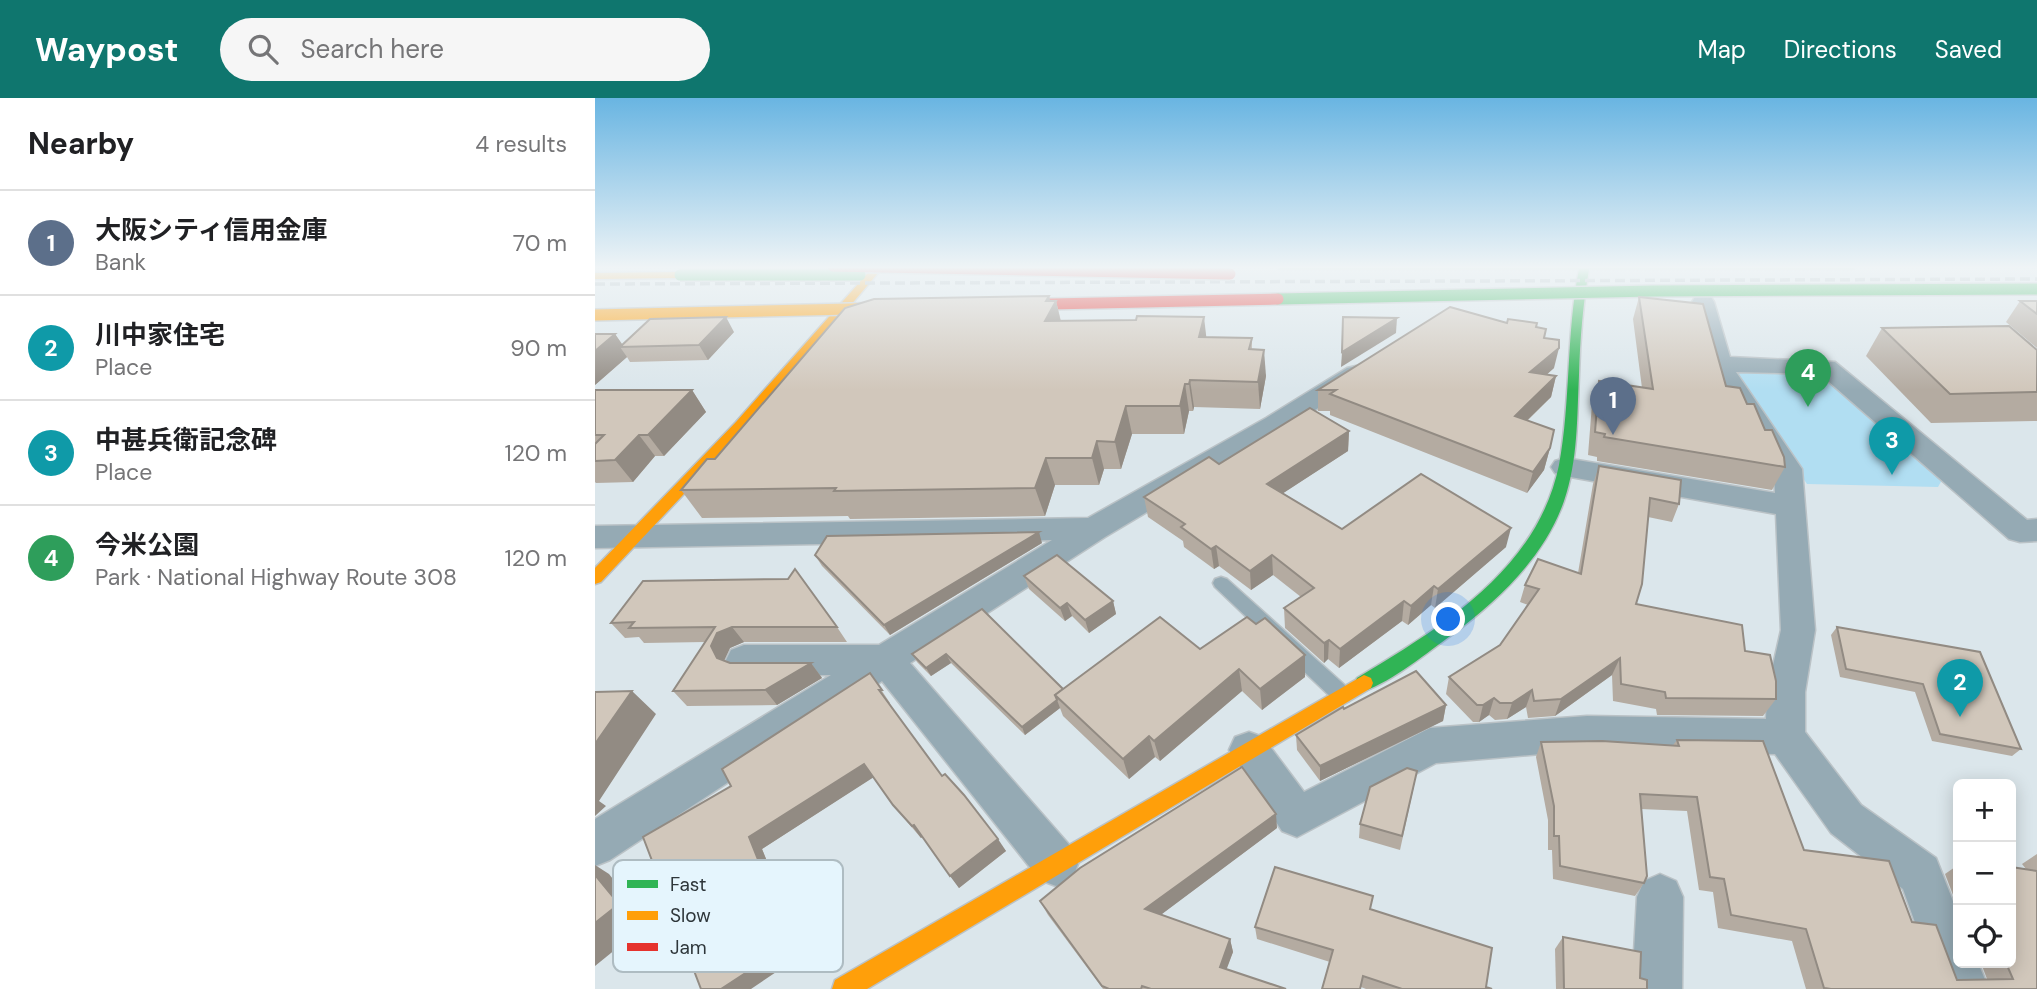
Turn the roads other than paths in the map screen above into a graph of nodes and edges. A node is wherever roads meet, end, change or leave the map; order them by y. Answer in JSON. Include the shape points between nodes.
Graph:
{"nodes":[{"id":1,"x":844,"y":308,"type":"edge"},
{"id":2,"x":857,"y":308,"type":"edge"},
{"id":3,"x":898,"y":308,"type":"edge"},
{"id":4,"x":1457,"y":308,"type":"edge"},
{"id":5,"x":1576,"y":308,"type":"edge"},
{"id":6,"x":1705,"y":308,"type":"edge"},
{"id":7,"x":839,"y":314,"type":"junction"},
{"id":8,"x":595,"y":315,"type":"edge"},
{"id":9,"x":595,"y":320,"type":"edge"},
{"id":10,"x":1438,"y":321,"type":"edge"},
{"id":11,"x":1380,"y":358,"type":"edge"},
{"id":12,"x":1721,"y":364,"type":"junction"},
{"id":13,"x":1566,"y":467,"type":"junction"},
{"id":14,"x":1790,"y":506,"type":"junction"},
{"id":15,"x":1094,"y":529,"type":"junction"},
{"id":16,"x":595,"y":537,"type":"edge"},
{"id":17,"x":637,"y":537,"type":"junction"},
{"id":18,"x":2031,"y":538,"type":"edge"},
{"id":19,"x":595,"y":578,"type":"edge"},
{"id":20,"x":1221,"y":583,"type":"dead end"},
{"id":21,"x":744,"y":660,"type":"edge"},
{"id":22,"x":886,"y":660,"type":"junction"},
{"id":23,"x":1342,"y":695,"type":"junction"},
{"id":24,"x":1785,"y":737,"type":"junction"},
{"id":25,"x":1249,"y":750,"type":"junction"},
{"id":26,"x":595,"y":845,"type":"edge"},
{"id":27,"x":1056,"y":863,"type":"junction"},
{"id":28,"x":1660,"y":897,"type":"dead end"},
{"id":29,"x":861,"y":986,"type":"edge"},
{"id":30,"x":1657,"y":989,"type":"edge"},
{"id":31,"x":1964,"y":989,"type":"edge"}],
"edges":[{"from":1,"to":7,"type":"main road"},
{"from":2,"to":8,"type":"main road","bridge":true},
{"from":3,"to":7,"type":"main road"},
{"from":4,"to":10,"type":"street"},
{"from":5,"to":13,"type":"main road"},
{"from":6,"to":12,"type":"street"},
{"from":7,"to":9,"type":"main road"},
{"from":7,"to":17,"type":"main road"},
{"from":11,"to":15,"type":"street"},
{"from":12,"to":14,"type":"street","via":[[1788,469]]},
{"from":12,"to":18,"type":"street","via":[[1826,368]]},
{"from":13,"to":14,"type":"street"},
{"from":13,"to":23,"type":"main road","via":[[1557,503],[1507,579],[1471,614]]},
{"from":14,"to":24,"type":"street","via":[[1798,630],[1786,692]]},
{"from":15,"to":17,"type":"street"},
{"from":15,"to":22,"type":"street"},
{"from":16,"to":17,"type":"street"},
{"from":17,"to":19,"type":"main road"},
{"from":20,"to":23,"type":"lane"},
{"from":21,"to":22,"type":"street"},
{"from":22,"to":26,"type":"street"},
{"from":22,"to":27,"type":"street"},
{"from":23,"to":25,"type":"main road"},
{"from":24,"to":25,"type":"street","via":[[1587,733],[1430,746],[1297,817]]},
{"from":24,"to":31,"type":"street","via":[[1846,819],[1920,874]]},
{"from":25,"to":27,"type":"main road"},
{"from":27,"to":29,"type":"main road"},
{"from":28,"to":30,"type":"street"}]}
